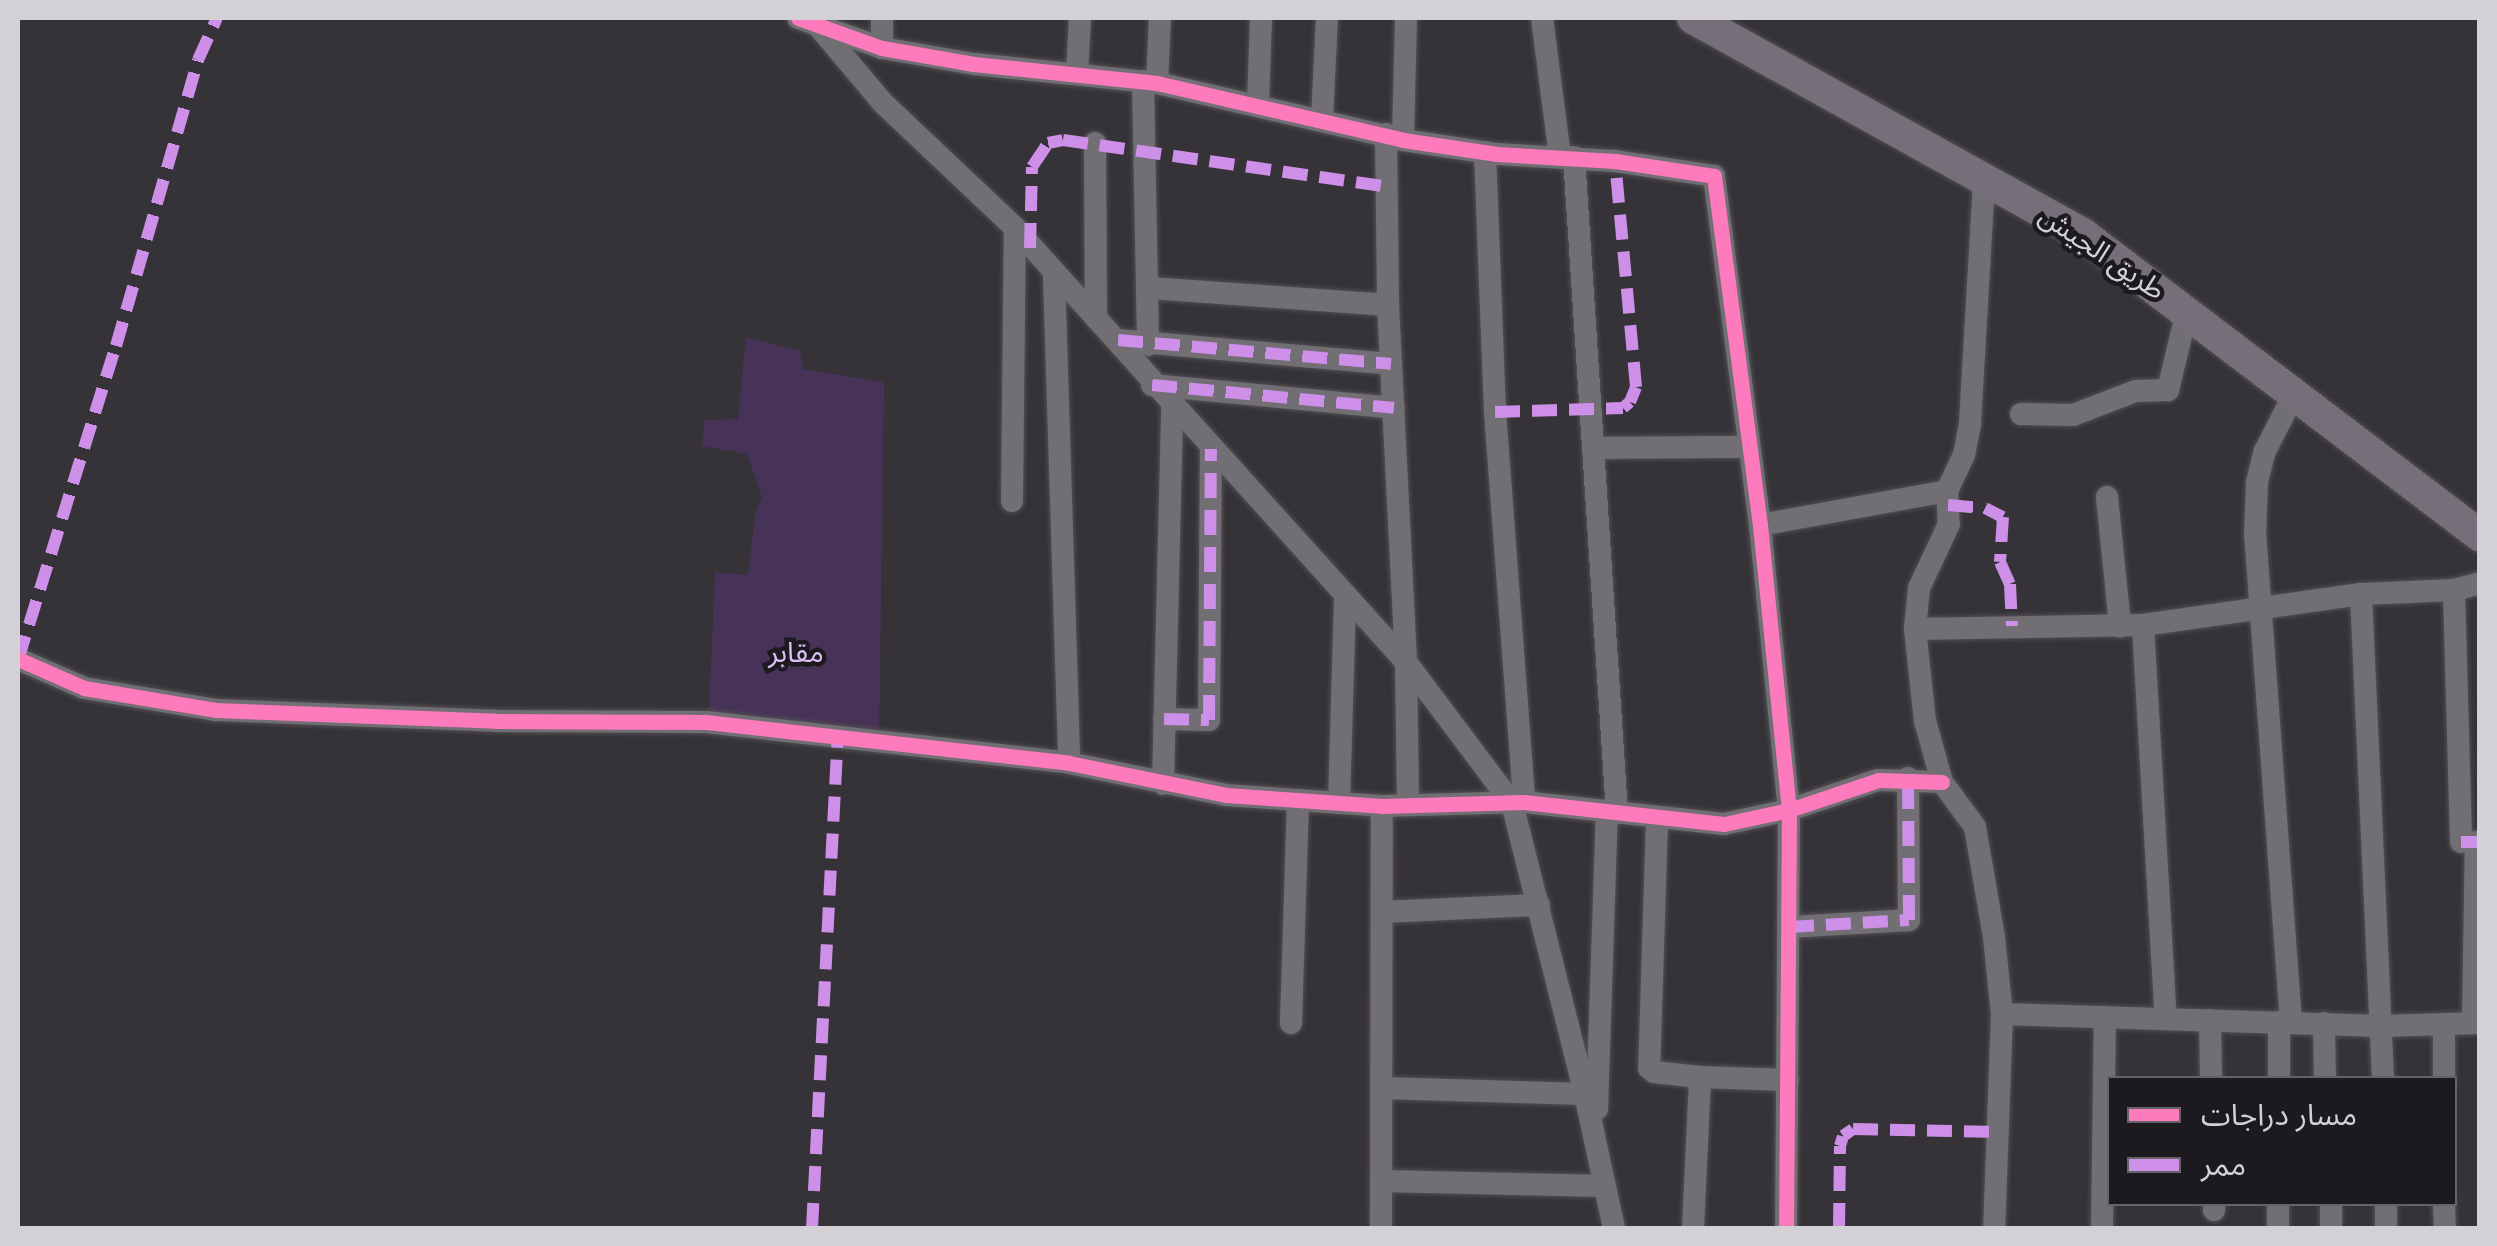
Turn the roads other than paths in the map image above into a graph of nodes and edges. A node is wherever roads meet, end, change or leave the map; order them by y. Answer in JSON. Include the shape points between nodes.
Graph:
{"nodes":[{"id":1,"x":882,"y":18,"type":"edge"},
{"id":2,"x":1080,"y":18,"type":"edge"},
{"id":3,"x":1160,"y":18,"type":"edge"},
{"id":4,"x":1261,"y":18,"type":"edge"},
{"id":5,"x":1327,"y":18,"type":"edge"},
{"id":6,"x":1406,"y":18,"type":"edge"},
{"id":7,"x":1542,"y":18,"type":"edge"},
{"id":8,"x":1694,"y":18,"type":"edge"},
{"id":9,"x":807,"y":19,"type":"edge"},
{"id":10,"x":882,"y":48,"type":"junction"},
{"id":11,"x":1078,"y":73,"type":"junction"},
{"id":12,"x":1150,"y":82,"type":"junction"},
{"id":13,"x":1258,"y":104,"type":"junction"},
{"id":14,"x":1322,"y":119,"type":"junction"},
{"id":15,"x":1395,"y":137,"type":"junction"},
{"id":16,"x":1096,"y":143,"type":"dead end"},
{"id":17,"x":1485,"y":152,"type":"junction"},
{"id":18,"x":1567,"y":157,"type":"junction"},
{"id":19,"x":1984,"y":182,"type":"junction"},
{"id":20,"x":1015,"y":228,"type":"junction"},
{"id":21,"x":1054,"y":276,"type":"junction"},
{"id":22,"x":1150,"y":288,"type":"junction"},
{"id":23,"x":1388,"y":304,"type":"junction"},
{"id":24,"x":2187,"y":310,"type":"junction"},
{"id":25,"x":1096,"y":318,"type":"junction"},
{"id":26,"x":1118,"y":340,"type":"junction"},
{"id":27,"x":1148,"y":345,"type":"junction"},
{"id":28,"x":1391,"y":364,"type":"junction"},
{"id":29,"x":1152,"y":385,"type":"junction"},
{"id":30,"x":2294,"y":392,"type":"junction"},
{"id":31,"x":1172,"y":406,"type":"junction"},
{"id":32,"x":1394,"y":408,"type":"junction"},
{"id":33,"x":2021,"y":414,"type":"dead end"},
{"id":34,"x":1749,"y":447,"type":"junction"},
{"id":35,"x":1596,"y":448,"type":"junction"},
{"id":36,"x":1210,"y":449,"type":"junction"},
{"id":37,"x":1947,"y":491,"type":"junction"},
{"id":38,"x":2107,"y":497,"type":"dead end"},
{"id":39,"x":1012,"y":501,"type":"dead end"},
{"id":40,"x":1760,"y":525,"type":"junction"},
{"id":41,"x":2480,"y":536,"type":"edge"},
{"id":42,"x":2480,"y":583,"type":"edge"},
{"id":43,"x":2454,"y":590,"type":"junction"},
{"id":44,"x":2361,"y":594,"type":"junction"},
{"id":45,"x":1345,"y":597,"type":"junction"},
{"id":46,"x":2260,"y":611,"type":"junction"},
{"id":47,"x":2132,"y":626,"type":"junction"},
{"id":48,"x":1915,"y":629,"type":"junction"},
{"id":49,"x":18,"y":659,"type":"edge"},
{"id":50,"x":1406,"y":662,"type":"junction"},
{"id":51,"x":1164,"y":719,"type":"junction"},
{"id":52,"x":1069,"y":763,"type":"junction"},
{"id":53,"x":1908,"y":778,"type":"junction"},
{"id":54,"x":1942,"y":782,"type":"junction"},
{"id":55,"x":1163,"y":784,"type":"junction"},
{"id":56,"x":1298,"y":800,"type":"junction"},
{"id":57,"x":1339,"y":803,"type":"junction"},
{"id":58,"x":1518,"y":803,"type":"junction"},
{"id":59,"x":1408,"y":804,"type":"junction"},
{"id":60,"x":1382,"y":806,"type":"junction"},
{"id":61,"x":1789,"y":810,"type":"junction"},
{"id":62,"x":1612,"y":813,"type":"junction"},
{"id":63,"x":1656,"y":820,"type":"junction"},
{"id":64,"x":1539,"y":906,"type":"junction"},
{"id":65,"x":1382,"y":912,"type":"junction"},
{"id":66,"x":1789,"y":928,"type":"junction"},
{"id":67,"x":2002,"y":1014,"type":"junction"},
{"id":68,"x":2105,"y":1016,"type":"junction"},
{"id":69,"x":2166,"y":1018,"type":"junction"},
{"id":70,"x":2210,"y":1020,"type":"junction"},
{"id":71,"x":1291,"y":1022,"type":"dead end"},
{"id":72,"x":2285,"y":1022,"type":"junction"},
{"id":73,"x":2476,"y":1023,"type":"edge"},
{"id":74,"x":2324,"y":1024,"type":"junction"},
{"id":75,"x":2444,"y":1024,"type":"junction"},
{"id":76,"x":2382,"y":1026,"type":"junction"},
{"id":77,"x":1700,"y":1076,"type":"junction"},
{"id":78,"x":2211,"y":1076,"type":"edge"},
{"id":79,"x":2279,"y":1076,"type":"edge"},
{"id":80,"x":2325,"y":1076,"type":"edge"},
{"id":81,"x":2383,"y":1076,"type":"edge"},
{"id":82,"x":2444,"y":1076,"type":"edge"},
{"id":83,"x":1788,"y":1080,"type":"junction"},
{"id":84,"x":1381,"y":1088,"type":"junction"},
{"id":85,"x":1586,"y":1094,"type":"junction"},
{"id":86,"x":1596,"y":1138,"type":"junction"},
{"id":87,"x":1382,"y":1181,"type":"junction"},
{"id":88,"x":1605,"y":1186,"type":"junction"},
{"id":89,"x":1381,"y":1228,"type":"edge"},
{"id":90,"x":1614,"y":1228,"type":"edge"},
{"id":91,"x":1693,"y":1228,"type":"edge"},
{"id":92,"x":1786,"y":1228,"type":"edge"},
{"id":93,"x":1994,"y":1228,"type":"edge"},
{"id":94,"x":2102,"y":1228,"type":"edge"}],
"edges":[{"from":1,"to":10,"type":"street"},
{"from":2,"to":11,"type":"street"},
{"from":3,"to":12,"type":"street"},
{"from":4,"to":13,"type":"street"},
{"from":5,"to":14,"type":"street"},
{"from":6,"to":15,"type":"street"},
{"from":7,"to":18,"type":"street"},
{"from":8,"to":19,"type":"main road","name":"طريق الجيش"},
{"from":9,"to":10,"type":"street"},
{"from":9,"to":20,"type":"street","via":[[883,103]]},
{"from":10,"to":11,"type":"street"},
{"from":11,"to":12,"type":"street"},
{"from":12,"to":13,"type":"street"},
{"from":12,"to":22,"type":"street"},
{"from":13,"to":14,"type":"street"},
{"from":14,"to":15,"type":"street"},
{"from":15,"to":17,"type":"street"},
{"from":15,"to":23,"type":"street"},
{"from":16,"to":25,"type":"street"},
{"from":17,"to":18,"type":"street"},
{"from":17,"to":58,"type":"street"},
{"from":18,"to":34,"type":"street","via":[[1714,176]]},
{"from":18,"to":35,"type":"street"},
{"from":19,"to":24,"type":"main road","name":"طريق الجيش","via":[[2084,235]]},
{"from":19,"to":37,"type":"street","via":[[1970,424]]},
{"from":20,"to":21,"type":"street"},
{"from":20,"to":39,"type":"street"},
{"from":21,"to":25,"type":"street"},
{"from":21,"to":52,"type":"street"},
{"from":22,"to":23,"type":"street"},
{"from":22,"to":27,"type":"street"},
{"from":23,"to":28,"type":"street"},
{"from":24,"to":30,"type":"main road","name":"طريق الجيش"},
{"from":24,"to":33,"type":"street","via":[[2168,390],[2136,392],[2072,415]]},
{"from":25,"to":26,"type":"street"},
{"from":26,"to":27,"type":"street"},
{"from":26,"to":29,"type":"street"},
{"from":27,"to":28,"type":"street"},
{"from":28,"to":32,"type":"street"},
{"from":29,"to":31,"type":"street"},
{"from":29,"to":32,"type":"street"},
{"from":30,"to":41,"type":"main road","name":"طريق الجيش"},
{"from":30,"to":46,"type":"street","via":[[2265,451],[2258,482]]},
{"from":31,"to":36,"type":"street"},
{"from":31,"to":51,"type":"street"},
{"from":32,"to":50,"type":"street"},
{"from":34,"to":35,"type":"street"},
{"from":34,"to":40,"type":"street"},
{"from":35,"to":62,"type":"street"},
{"from":36,"to":45,"type":"street"},
{"from":36,"to":51,"type":"street","via":[[1208,720]]},
{"from":37,"to":40,"type":"street"},
{"from":37,"to":48,"type":"street","via":[[1949,524],[1918,588]]},
{"from":38,"to":47,"type":"street"},
{"from":40,"to":61,"type":"street"},
{"from":42,"to":43,"type":"street"},
{"from":43,"to":44,"type":"street"},
{"from":43,"to":73,"type":"street"},
{"from":44,"to":46,"type":"street"},
{"from":44,"to":76,"type":"street"},
{"from":45,"to":50,"type":"street"},
{"from":45,"to":57,"type":"street"},
{"from":46,"to":47,"type":"street"},
{"from":46,"to":72,"type":"street"},
{"from":47,"to":48,"type":"street"},
{"from":47,"to":69,"type":"street"},
{"from":48,"to":54,"type":"street","via":[[1926,721]]},
{"from":49,"to":52,"type":"street","via":[[84,688],[215,710],[706,722]]},
{"from":50,"to":58,"type":"street"},
{"from":50,"to":59,"type":"street"},
{"from":51,"to":55,"type":"street"},
{"from":52,"to":55,"type":"street"},
{"from":53,"to":54,"type":"street"},
{"from":53,"to":61,"type":"street","via":[[1849,787]]},
{"from":53,"to":66,"type":"street","via":[[1910,920]]},
{"from":54,"to":67,"type":"street","via":[[1974,827]]},
{"from":55,"to":56,"type":"street"},
{"from":56,"to":57,"type":"street"},
{"from":56,"to":71,"type":"street"},
{"from":57,"to":60,"type":"street"},
{"from":58,"to":59,"type":"street"},
{"from":58,"to":62,"type":"street"},
{"from":58,"to":64,"type":"street"},
{"from":59,"to":60,"type":"street"},
{"from":60,"to":65,"type":"street"},
{"from":61,"to":63,"type":"street","via":[[1724,824]]},
{"from":61,"to":66,"type":"street"},
{"from":62,"to":63,"type":"street"},
{"from":62,"to":86,"type":"street"},
{"from":63,"to":77,"type":"street","via":[[1649,1068]]},
{"from":64,"to":65,"type":"street"},
{"from":64,"to":85,"type":"street"},
{"from":65,"to":84,"type":"street"},
{"from":66,"to":83,"type":"street"},
{"from":67,"to":68,"type":"street"},
{"from":67,"to":93,"type":"street"},
{"from":68,"to":69,"type":"street"},
{"from":68,"to":94,"type":"street"},
{"from":69,"to":70,"type":"street"},
{"from":70,"to":72,"type":"street"},
{"from":70,"to":78,"type":"street"},
{"from":72,"to":74,"type":"street"},
{"from":72,"to":79,"type":"street"},
{"from":73,"to":75,"type":"street"},
{"from":74,"to":76,"type":"street"},
{"from":74,"to":80,"type":"street"},
{"from":75,"to":76,"type":"street"},
{"from":75,"to":82,"type":"street"},
{"from":76,"to":81,"type":"street"},
{"from":77,"to":83,"type":"street"},
{"from":77,"to":91,"type":"street"},
{"from":83,"to":92,"type":"street"},
{"from":84,"to":85,"type":"street"},
{"from":84,"to":87,"type":"street"},
{"from":85,"to":86,"type":"street"},
{"from":86,"to":88,"type":"street"},
{"from":87,"to":88,"type":"street"},
{"from":87,"to":89,"type":"street"},
{"from":88,"to":90,"type":"street"}]}
